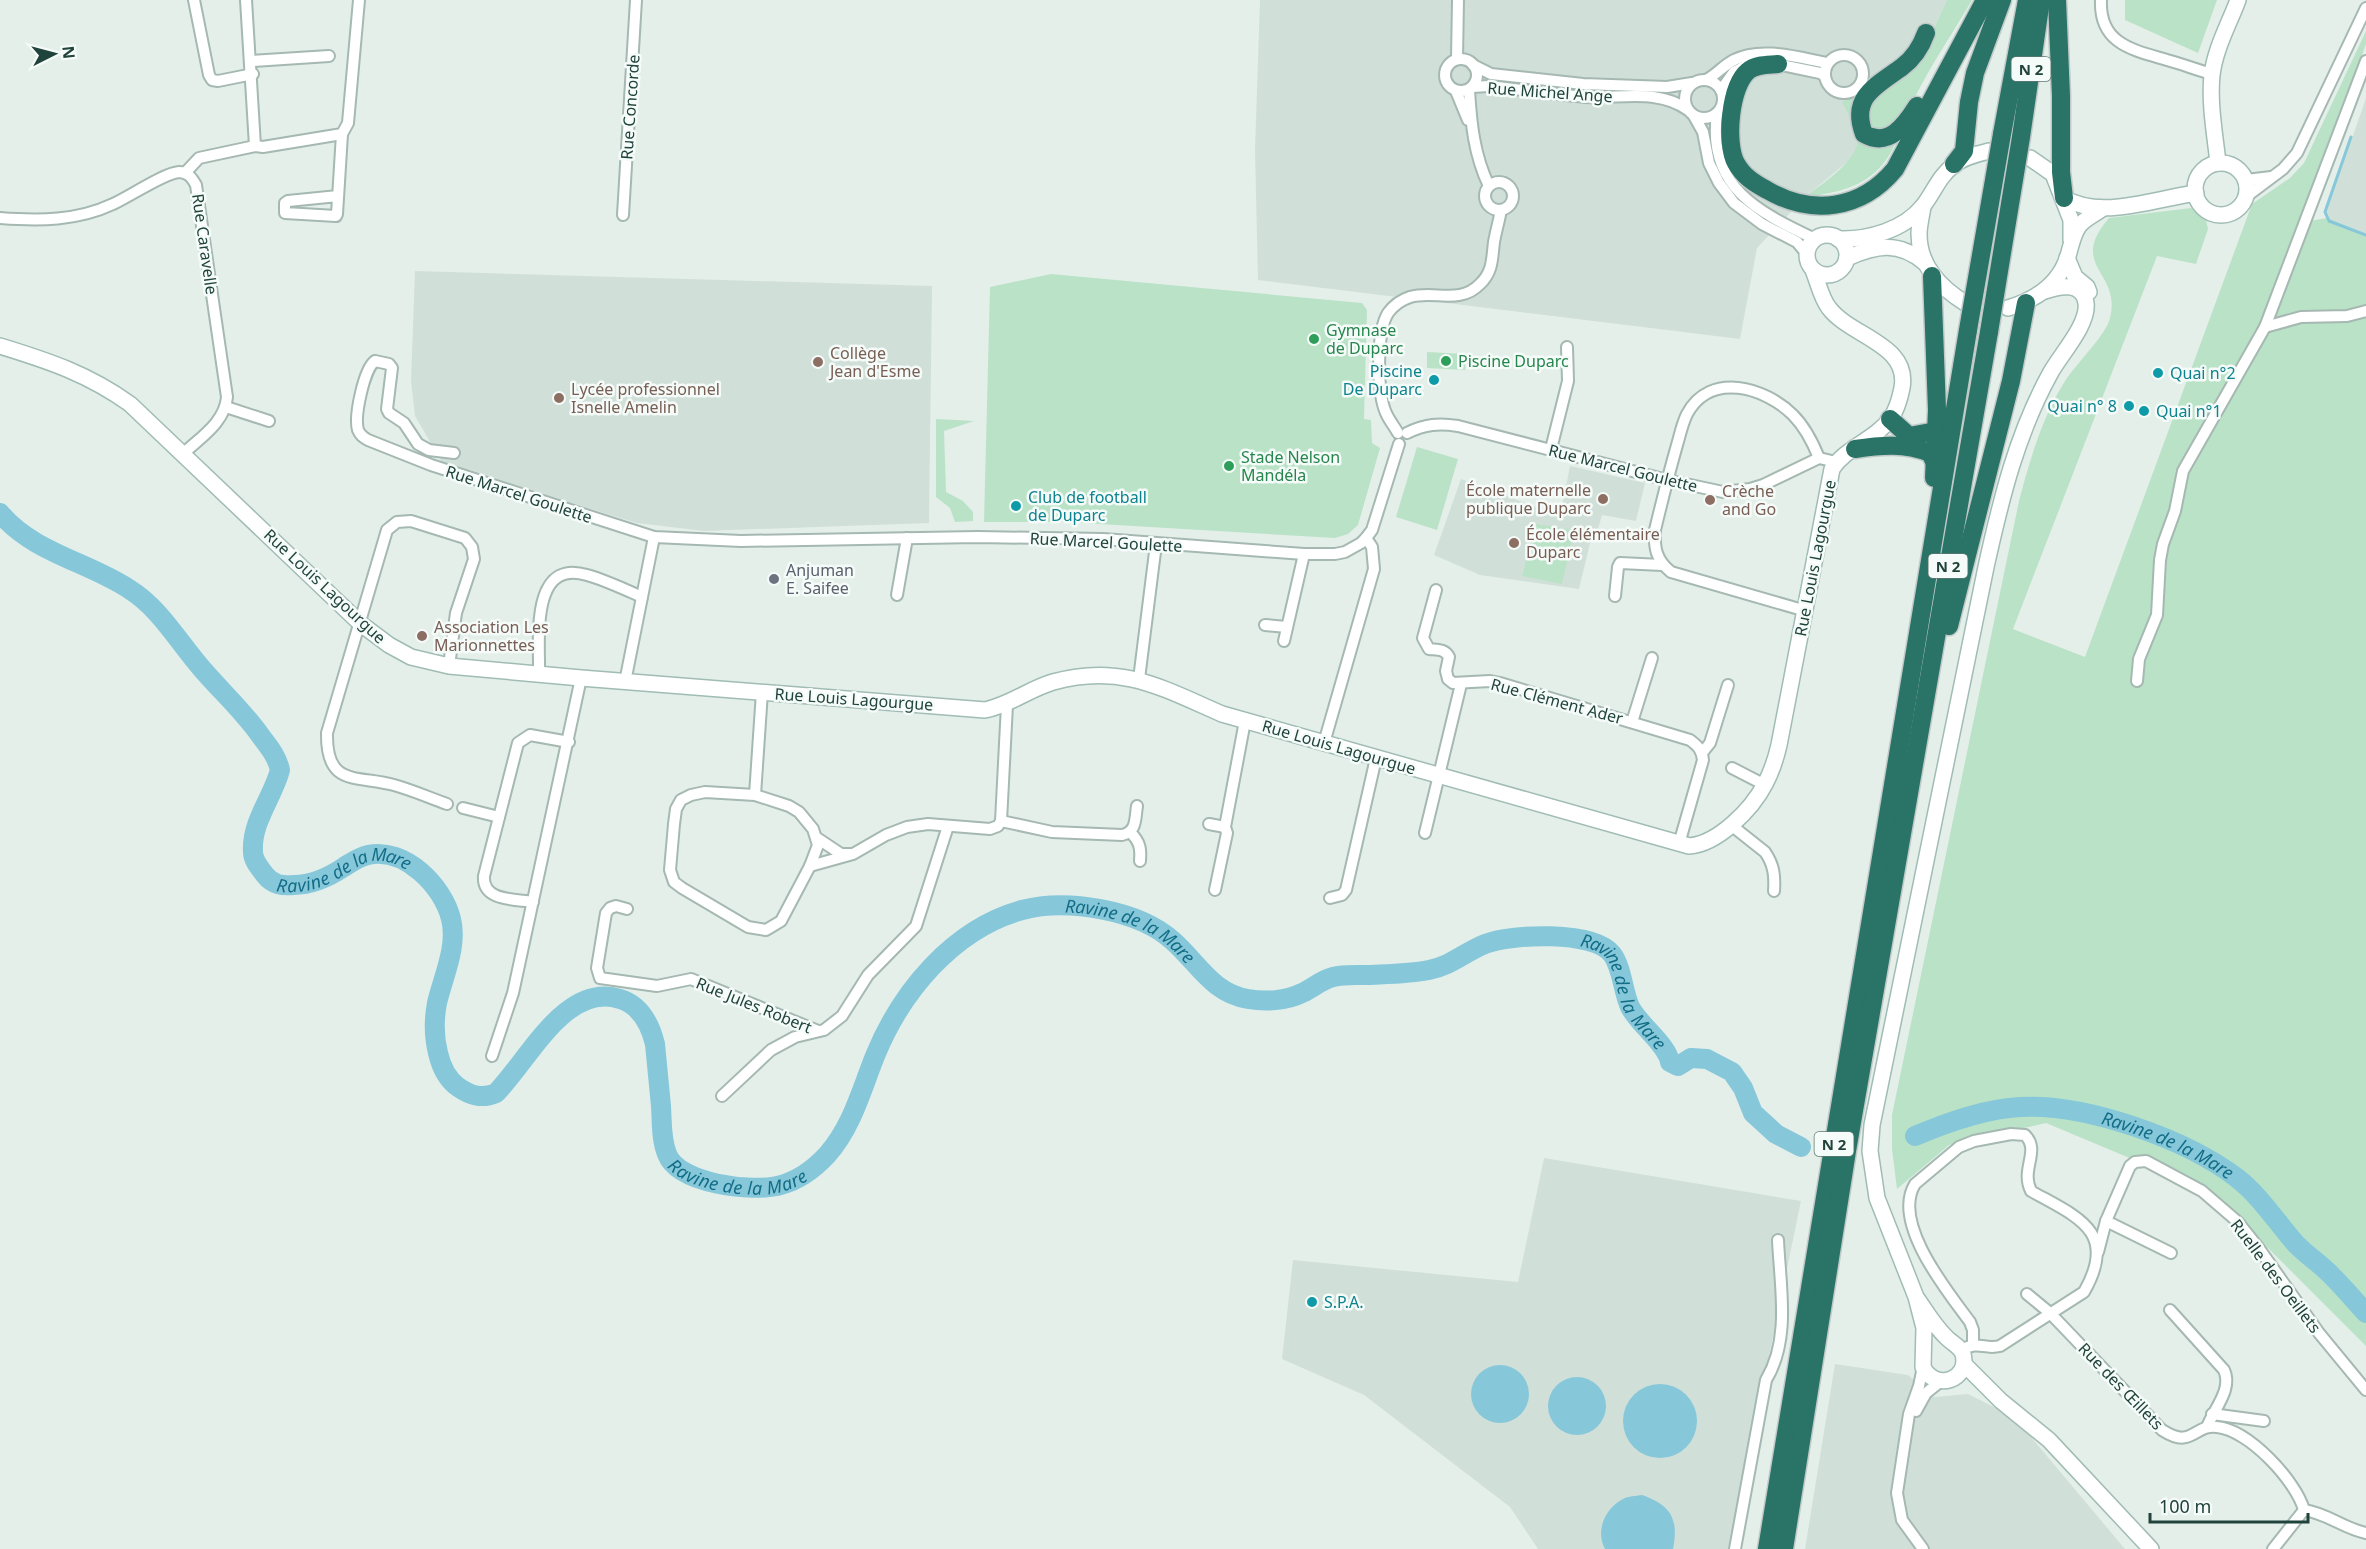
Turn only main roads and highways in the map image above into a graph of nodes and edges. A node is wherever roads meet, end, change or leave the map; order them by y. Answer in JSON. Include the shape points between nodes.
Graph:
{"nodes":[{"id":1,"x":1985,"y":0,"type":"edge"},
{"id":2,"x":2002,"y":0,"type":"edge"},
{"id":3,"x":2027,"y":0,"type":"edge"},
{"id":4,"x":2041,"y":0,"type":"edge"},
{"id":5,"x":2057,"y":0,"type":"edge"},
{"id":6,"x":2238,"y":0,"type":"edge"},
{"id":7,"x":1926,"y":33,"type":"dead end"},
{"id":8,"x":1778,"y":64,"type":"road end"},
{"id":9,"x":1948,"y":67,"type":"junction"},
{"id":10,"x":1989,"y":151,"type":"dead end"},
{"id":11,"x":2030,"y":158,"type":"dead end"},
{"id":12,"x":2218,"y":163,"type":"junction"},
{"id":13,"x":1954,"y":164,"type":"junction"},
{"id":14,"x":2196,"y":193,"type":"junction"},
{"id":15,"x":2064,"y":198,"type":"junction"},
{"id":16,"x":1923,"y":206,"type":"junction"},
{"id":17,"x":2102,"y":210,"type":"junction"},
{"id":18,"x":1838,"y":239,"type":"junction"},
{"id":19,"x":2069,"y":251,"type":"junction"},
{"id":20,"x":1847,"y":258,"type":"junction"},
{"id":21,"x":1813,"y":270,"type":"junction"},
{"id":22,"x":1929,"y":270,"type":"junction"},
{"id":23,"x":1837,"y":273,"type":"junction"},
{"id":24,"x":2045,"y":291,"type":"junction"},
{"id":25,"x":1965,"y":303,"type":"dead end"},
{"id":26,"x":2026,"y":303,"type":"junction"},
{"id":27,"x":2008,"y":308,"type":"dead end"},
{"id":28,"x":1838,"y":317,"type":"junction"},
{"id":29,"x":2071,"y":341,"type":"junction"},
{"id":30,"x":0,"y":346,"type":"edge"},
{"id":31,"x":1890,"y":418,"type":"junction"},
{"id":32,"x":1936,"y":431,"type":"junction"},
{"id":33,"x":1855,"y":449,"type":"junction"},
{"id":34,"x":1935,"y":463,"type":"junction"},
{"id":35,"x":1902,"y":739,"type":"junction"},
{"id":36,"x":1907,"y":800,"type":"junction"},
{"id":37,"x":1916,"y":1297,"type":"junction"},
{"id":38,"x":1949,"y":1340,"type":"junction"},
{"id":39,"x":1924,"y":1350,"type":"junction"},
{"id":40,"x":1966,"y":1353,"type":"junction"},
{"id":41,"x":1947,"y":1380,"type":"junction"},
{"id":42,"x":2001,"y":1401,"type":"junction"},
{"id":43,"x":1767,"y":1549,"type":"edge"},
{"id":44,"x":1784,"y":1549,"type":"edge"},
{"id":45,"x":2151,"y":1549,"type":"edge"}],
"edges":[{"from":1,"to":9,"type":"highway"},
{"from":2,"to":13,"type":"highway","via":[[1975,73],[1964,151]]},
{"from":3,"to":35,"type":"highway","number":"N 2","bridge":true,"via":[[1968,330]]},
{"from":4,"to":36,"type":"highway","number":"N 2","bridge":true,"via":[[1989,332]]},
{"from":5,"to":15,"type":"highway"},
{"from":6,"to":12,"type":"main road","via":[[2212,74]]},
{"from":7,"to":9,"type":"highway","via":[[1918,52],[1869,92],[1859,117],[1864,134],[1887,139],[1907,122],[1925,92]]},
{"from":8,"to":9,"type":"highway","via":[[1754,67],[1740,80],[1730,134],[1733,156],[1744,174],[1772,193],[1793,202],[1822,206],[1868,194],[1888,177]]},
{"from":10,"to":13,"type":"main road"},
{"from":11,"to":15,"type":"main road","via":[[2053,174]]},
{"from":12,"to":14,"type":"main road","via":[[2204,170]]},
{"from":12,"to":14,"type":"main road","via":[[2235,167],[2246,188],[2244,203],[2233,213],[2218,216],[2202,207]]},
{"from":13,"to":16,"type":"main road","via":[[1936,183]]},
{"from":14,"to":17,"type":"main road"},
{"from":15,"to":17,"type":"main road","via":[[2076,206]]},
{"from":15,"to":19,"type":"main road","via":[[2071,220]]},
{"from":16,"to":18,"type":"main road","via":[[1882,233]]},
{"from":16,"to":22,"type":"main road","via":[[1919,235]]},
{"from":17,"to":19,"type":"main road","via":[[2080,225]]},
{"from":18,"to":20,"type":"main road"},
{"from":18,"to":21,"type":"main road","via":[[1815,239],[1809,246],[1808,263]]},
{"from":19,"to":24,"type":"main road"},
{"from":19,"to":29,"type":"main road","via":[[2075,277],[2087,287],[2093,311],[2091,320]]},
{"from":20,"to":22,"type":"main road","via":[[1890,246],[1905,249]]},
{"from":20,"to":23,"type":"main road"},
{"from":21,"to":23,"type":"main road","via":[[1824,275]]},
{"from":21,"to":28,"type":"main road","name":"Rue Louis Lagourgue","via":[[1827,307]]},
{"from":22,"to":25,"type":"main road","via":[[1947,292]]},
{"from":22,"to":32,"type":"highway"},
{"from":23,"to":28,"type":"main road","via":[[1830,292]]},
{"from":24,"to":26,"type":"main road"},
{"from":24,"to":29,"type":"main road","via":[[2067,285],[2084,296],[2085,315]]},
{"from":26,"to":27,"type":"main road"},
{"from":26,"to":36,"type":"highway","via":[[2011,381]]},
{"from":28,"to":31,"type":"main road","name":"Rue Louis Lagourgue","via":[[1899,361],[1902,390]]},
{"from":29,"to":37,"type":"main road","via":[[2030,413],[2007,475],[1872,1125],[1870,1151],[1877,1198]]},
{"from":30,"to":33,"type":"main road","name":"Rue Louis Lagourgue","via":[[56,363],[130,404],[361,624],[411,657],[449,666],[539,675],[985,710],[1007,705],[1056,681],[1110,675],[1139,679],[1222,714],[1689,846],[1708,842],[1731,825],[1765,785],[1773,768],[1829,478],[1836,462]]},
{"from":31,"to":32,"type":"highway","via":[[1909,436]]},
{"from":31,"to":33,"type":"main road","name":"Rue Louis Lagourgue"},
{"from":32,"to":34,"type":"highway"},
{"from":33,"to":34,"type":"highway","via":[[1885,445],[1918,448],[1930,453]]},
{"from":34,"to":35,"type":"highway"},
{"from":35,"to":43,"type":"highway","number":"N 2"},
{"from":36,"to":44,"type":"highway","number":"N 2"},
{"from":37,"to":38,"type":"main road"},
{"from":37,"to":39,"type":"main road","via":[[1924,1328]]},
{"from":38,"to":39,"type":"main road","via":[[1934,1340]]},
{"from":38,"to":40,"type":"main road"},
{"from":39,"to":41,"type":"main road","via":[[1921,1359],[1930,1377]]},
{"from":40,"to":41,"type":"main road","via":[[1960,1372]]},
{"from":40,"to":42,"type":"main road"},
{"from":41,"to":42,"type":"main road"},
{"from":42,"to":45,"type":"main road","via":[[2049,1440]]}]}
